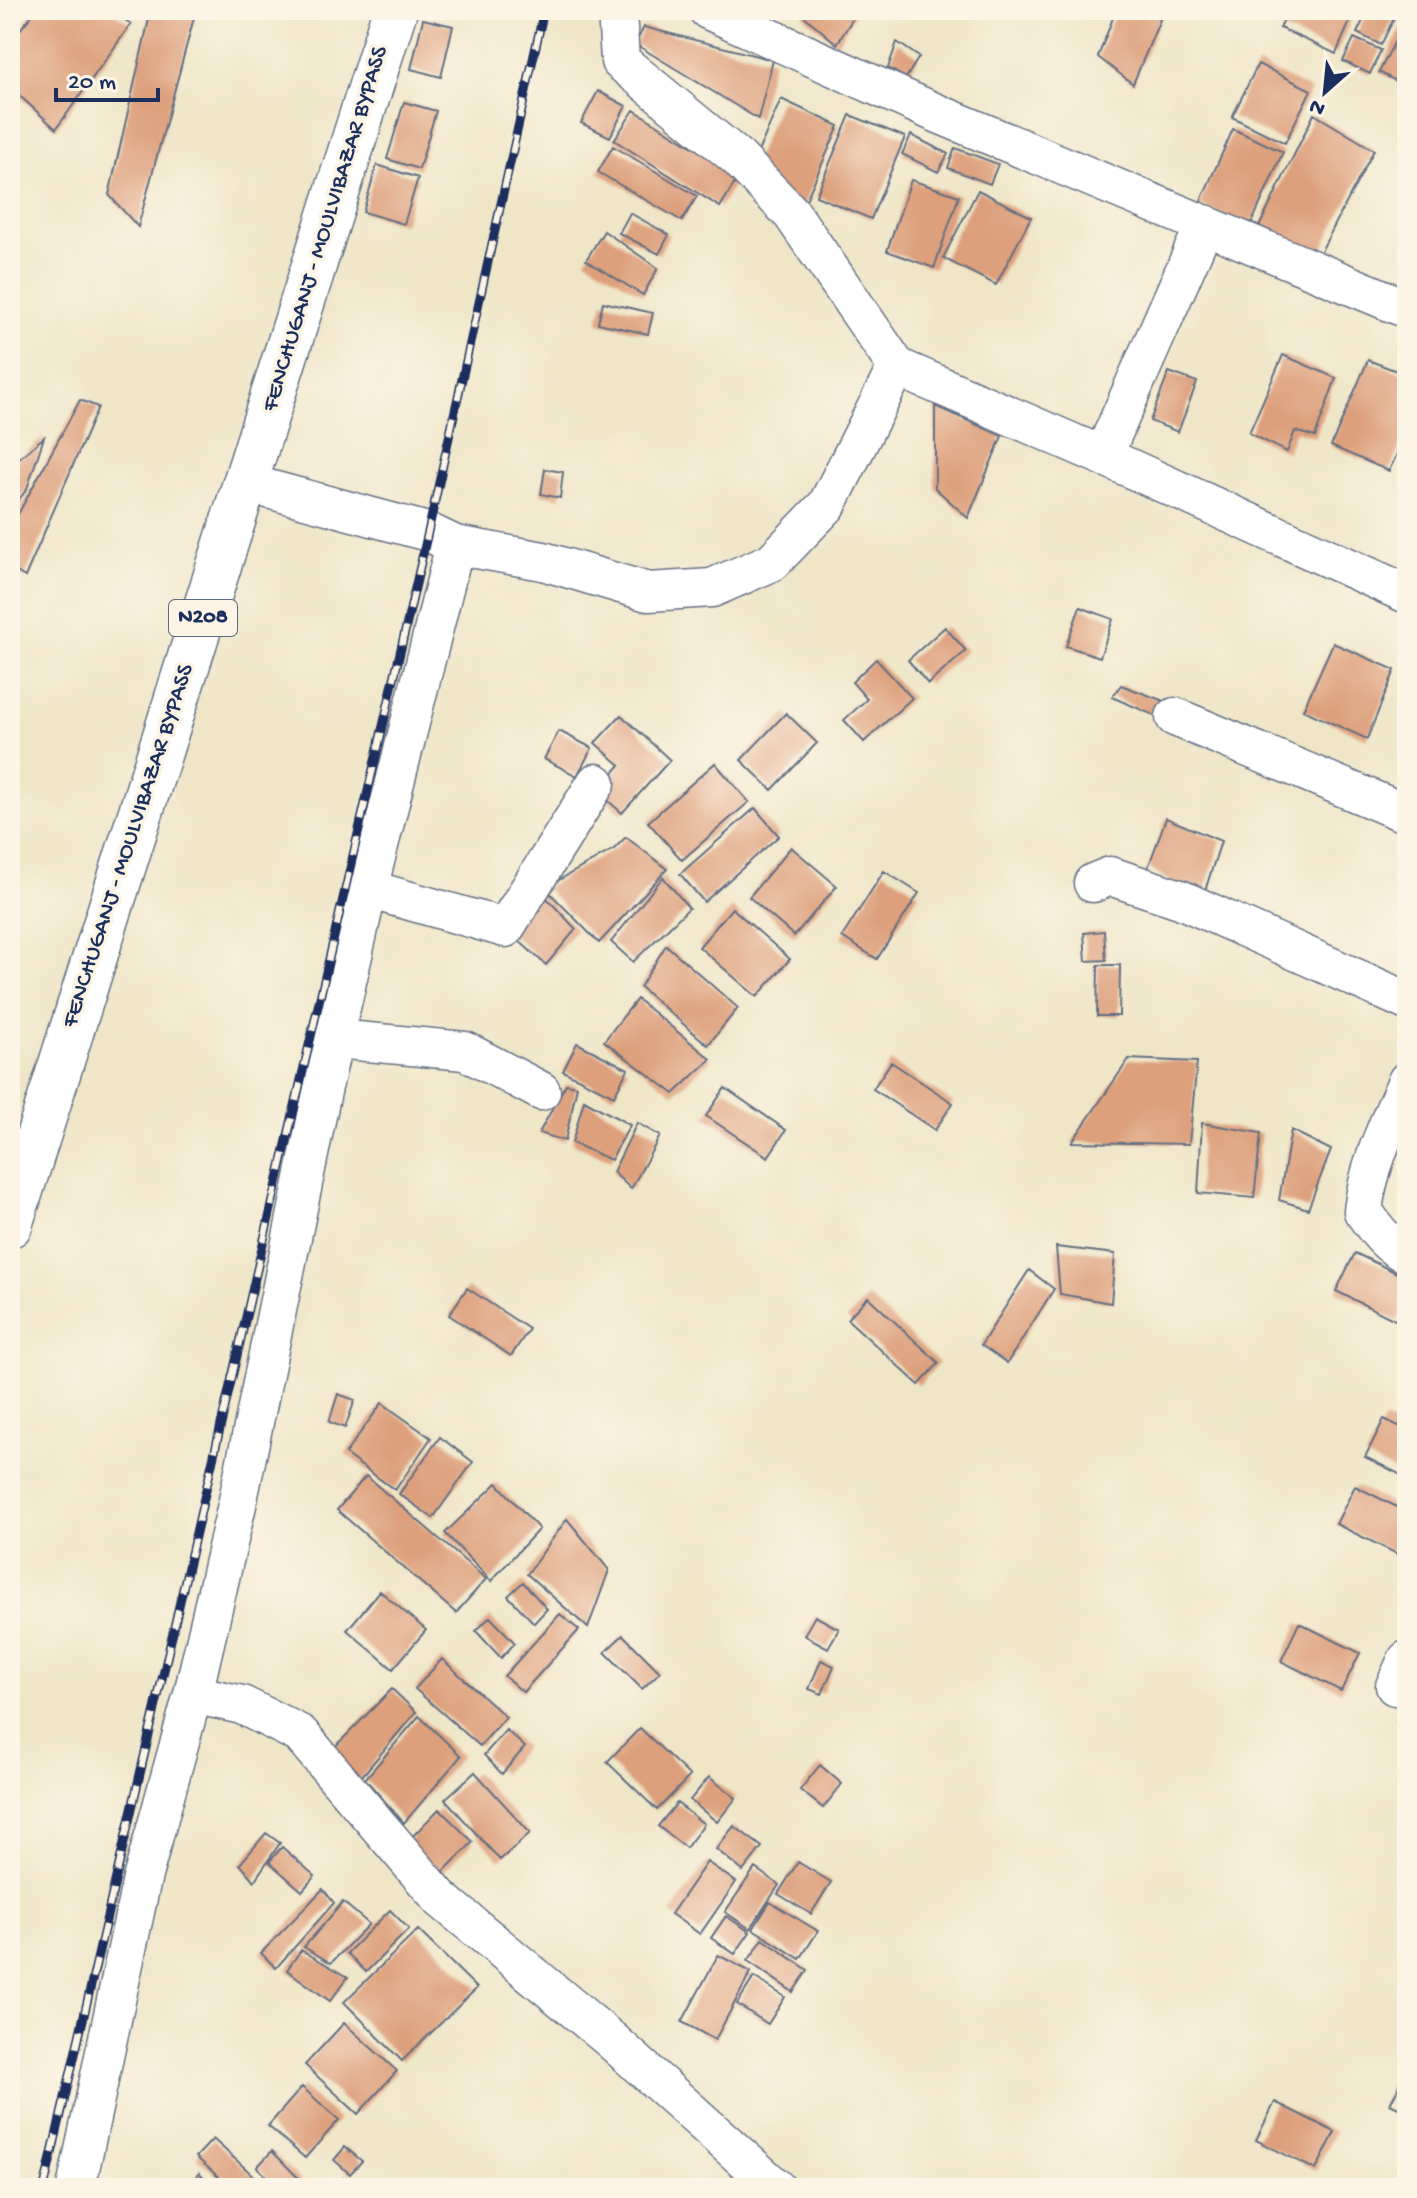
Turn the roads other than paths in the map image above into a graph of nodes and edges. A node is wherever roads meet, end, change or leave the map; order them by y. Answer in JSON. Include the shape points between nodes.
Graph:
{"nodes":[{"id":1,"x":395,"y":10,"type":"edge"},
{"id":2,"x":617,"y":10,"type":"edge"},
{"id":3,"x":708,"y":10,"type":"edge"},
{"id":4,"x":1205,"y":224,"type":"junction"},
{"id":5,"x":1407,"y":309,"type":"edge"},
{"id":6,"x":897,"y":367,"type":"junction"},
{"id":7,"x":1103,"y":456,"type":"junction"},
{"id":8,"x":246,"y":483,"type":"junction"},
{"id":9,"x":455,"y":545,"type":"junction"},
{"id":10,"x":1407,"y":594,"type":"edge"},
{"id":11,"x":1175,"y":717,"type":"dead end"},
{"id":12,"x":596,"y":783,"type":"dead end"},
{"id":13,"x":1407,"y":814,"type":"edge"},
{"id":14,"x":1093,"y":883,"type":"dead end"},
{"id":15,"x":368,"y":889,"type":"junction"},
{"id":16,"x":1407,"y":1001,"type":"edge"},
{"id":17,"x":335,"y":1039,"type":"junction"},
{"id":18,"x":1407,"y":1081,"type":"edge"},
{"id":19,"x":541,"y":1091,"type":"dead end"},
{"id":20,"x":10,"y":1225,"type":"edge"},
{"id":21,"x":1407,"y":1254,"type":"edge"},
{"id":22,"x":193,"y":1694,"type":"junction"},
{"id":23,"x":76,"y":2188,"type":"edge"},
{"id":24,"x":776,"y":2188,"type":"edge"}],
"edges":[{"from":1,"to":8,"type":"highway","name":"FENCHUGANJ - MOULVIBAZAR BYPASS","number":"N208"},
{"from":2,"to":6,"type":"street","via":[[620,61],[738,158],[792,214]]},
{"from":3,"to":4,"type":"street","via":[[934,112]]},
{"from":4,"to":5,"type":"street"},
{"from":4,"to":7,"type":"street"},
{"from":6,"to":7,"type":"street"},
{"from":6,"to":9,"type":"street","via":[[827,505],[772,562],[712,588],[648,592],[543,561]]},
{"from":7,"to":10,"type":"street"},
{"from":8,"to":9,"type":"street","via":[[428,532]]},
{"from":8,"to":20,"type":"highway","name":"FENCHUGANJ - MOULVIBAZAR BYPASS","number":"N208"},
{"from":9,"to":15,"type":"street"},
{"from":11,"to":13,"type":"street"},
{"from":12,"to":15,"type":"street","via":[[505,928]]},
{"from":14,"to":16,"type":"street","via":[[1110,876],[1180,899]]},
{"from":15,"to":17,"type":"street"},
{"from":17,"to":19,"type":"street","via":[[465,1051]]},
{"from":17,"to":22,"type":"street"},
{"from":18,"to":21,"type":"street","via":[[1373,1162],[1363,1211],[1379,1234]]},
{"from":22,"to":23,"type":"street","via":[[142,1879]]},
{"from":22,"to":24,"type":"street","via":[[242,1705],[300,1734],[441,1899],[610,2039]]}]}
